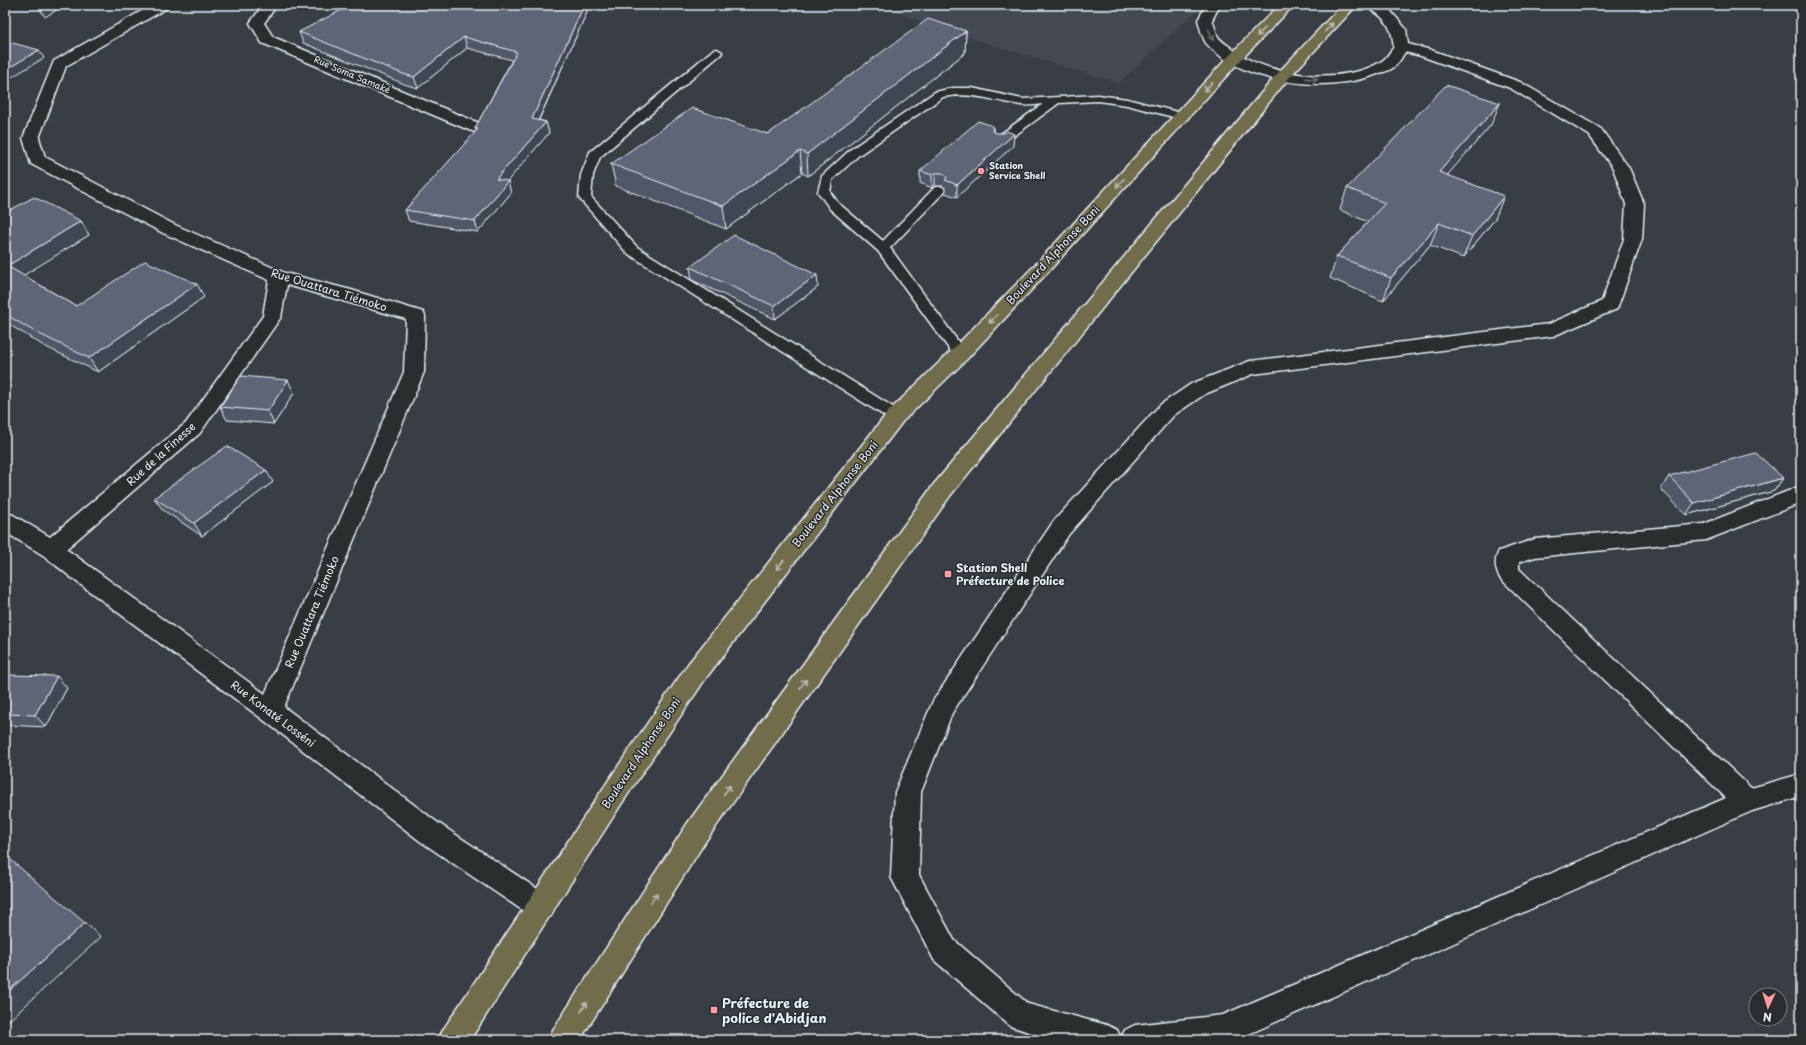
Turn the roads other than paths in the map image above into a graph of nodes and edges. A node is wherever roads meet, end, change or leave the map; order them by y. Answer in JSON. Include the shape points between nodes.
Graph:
{"nodes":[{"id":1,"x":162,"y":5,"type":"edge"},
{"id":2,"x":270,"y":5,"type":"edge"},
{"id":3,"x":1213,"y":5,"type":"edge"},
{"id":4,"x":1288,"y":5,"type":"edge"},
{"id":5,"x":1350,"y":5,"type":"edge"},
{"id":6,"x":1372,"y":5,"type":"edge"},
{"id":7,"x":1401,"y":47,"type":"junction"},
{"id":8,"x":717,"y":52,"type":"dead end"},
{"id":9,"x":1234,"y":59,"type":"junction"},
{"id":10,"x":1283,"y":76,"type":"junction"},
{"id":11,"x":1055,"y":101,"type":"junction"},
{"id":12,"x":1181,"y":116,"type":"junction"},
{"id":13,"x":475,"y":127,"type":"edge"},
{"id":14,"x":999,"y":141,"type":"edge"},
{"id":15,"x":938,"y":190,"type":"edge"},
{"id":16,"x":883,"y":248,"type":"junction"},
{"id":17,"x":279,"y":277,"type":"junction"},
{"id":18,"x":960,"y":354,"type":"junction"},
{"id":19,"x":896,"y":416,"type":"junction"},
{"id":20,"x":1801,"y":494,"type":"edge"},
{"id":21,"x":5,"y":521,"type":"edge"},
{"id":22,"x":51,"y":549,"type":"junction"},
{"id":23,"x":270,"y":711,"type":"junction"},
{"id":24,"x":1801,"y":785,"type":"edge"},
{"id":25,"x":1746,"y":801,"type":"junction"},
{"id":26,"x":541,"y":907,"type":"junction"},
{"id":27,"x":453,"y":1040,"type":"edge"},
{"id":28,"x":563,"y":1040,"type":"edge"},
{"id":29,"x":1107,"y":1040,"type":"edge"},
{"id":30,"x":1135,"y":1040,"type":"edge"}],
"edges":[{"from":1,"to":17,"type":"street","name":"Rue Ouattara Tiémoko","via":[[59,64],[32,138],[37,160],[169,229]]},
{"from":2,"to":13,"type":"street","name":"Rue Soma Samaké","via":[[257,23],[266,40]]},
{"from":3,"to":9,"type":"street","one_way":true,"via":[[1205,20],[1212,40]]},
{"from":4,"to":9,"type":"main road","name":"Boulevard Alphonse Boni","one_way":true},
{"from":10,"to":5,"type":"main road","one_way":true},
{"from":6,"to":7,"type":"street","via":[[1383,11],[1399,29]]},
{"from":10,"to":7,"type":"street","one_way":true,"via":[[1324,80],[1361,76],[1389,64]]},
{"from":7,"to":29,"type":"street","via":[[1426,53],[1515,85],[1595,132],[1621,168],[1635,204],[1633,238],[1610,305],[1553,330],[1250,368],[1198,389],[1167,410],[1061,528],[942,708],[908,792],[905,877],[944,950],[1020,1016]]},
{"from":8,"to":19,"type":"lane","via":[[594,155],[587,176],[585,198],[632,250]]},
{"from":9,"to":10,"type":"street"},
{"from":9,"to":12,"type":"main road","name":"Boulevard Alphonse Boni","one_way":true},
{"from":28,"to":10,"type":"main road","one_way":true,"via":[[696,833],[942,490]]},
{"from":11,"to":12,"type":"lane","via":[[1098,98],[1127,102]]},
{"from":11,"to":14,"type":"lane"},
{"from":11,"to":16,"type":"lane","via":[[1022,102],[972,91],[939,94],[855,152],[826,179],[824,192],[834,206]]},
{"from":12,"to":18,"type":"main road","name":"Boulevard Alphonse Boni","one_way":true},
{"from":15,"to":16,"type":"lane"},
{"from":16,"to":18,"type":"lane"},
{"from":17,"to":22,"type":"street","name":"Rue de la Finesse","via":[[272,317],[193,428]]},
{"from":17,"to":23,"type":"street","name":"Rue Ouattara Tiémoko","via":[[416,316],[414,372]]},
{"from":18,"to":19,"type":"main road","name":"Boulevard Alphonse Boni"},
{"from":19,"to":26,"type":"main road","name":"Boulevard Alphonse Boni","one_way":true,"via":[[697,671]]},
{"from":20,"to":25,"type":"street","via":[[1706,532],[1534,548],[1507,557],[1508,572]]},
{"from":21,"to":22,"type":"street","name":"Rue Konaté Losséni"},
{"from":22,"to":23,"type":"street","name":"Rue Konaté Losséni"},
{"from":23,"to":26,"type":"street","name":"Rue Konaté Losséni","via":[[429,832]]},
{"from":24,"to":25,"type":"street"},
{"from":25,"to":30,"type":"street","via":[[1224,1030]]},
{"from":26,"to":27,"type":"main road","name":"Boulevard Alphonse Boni"}]}
